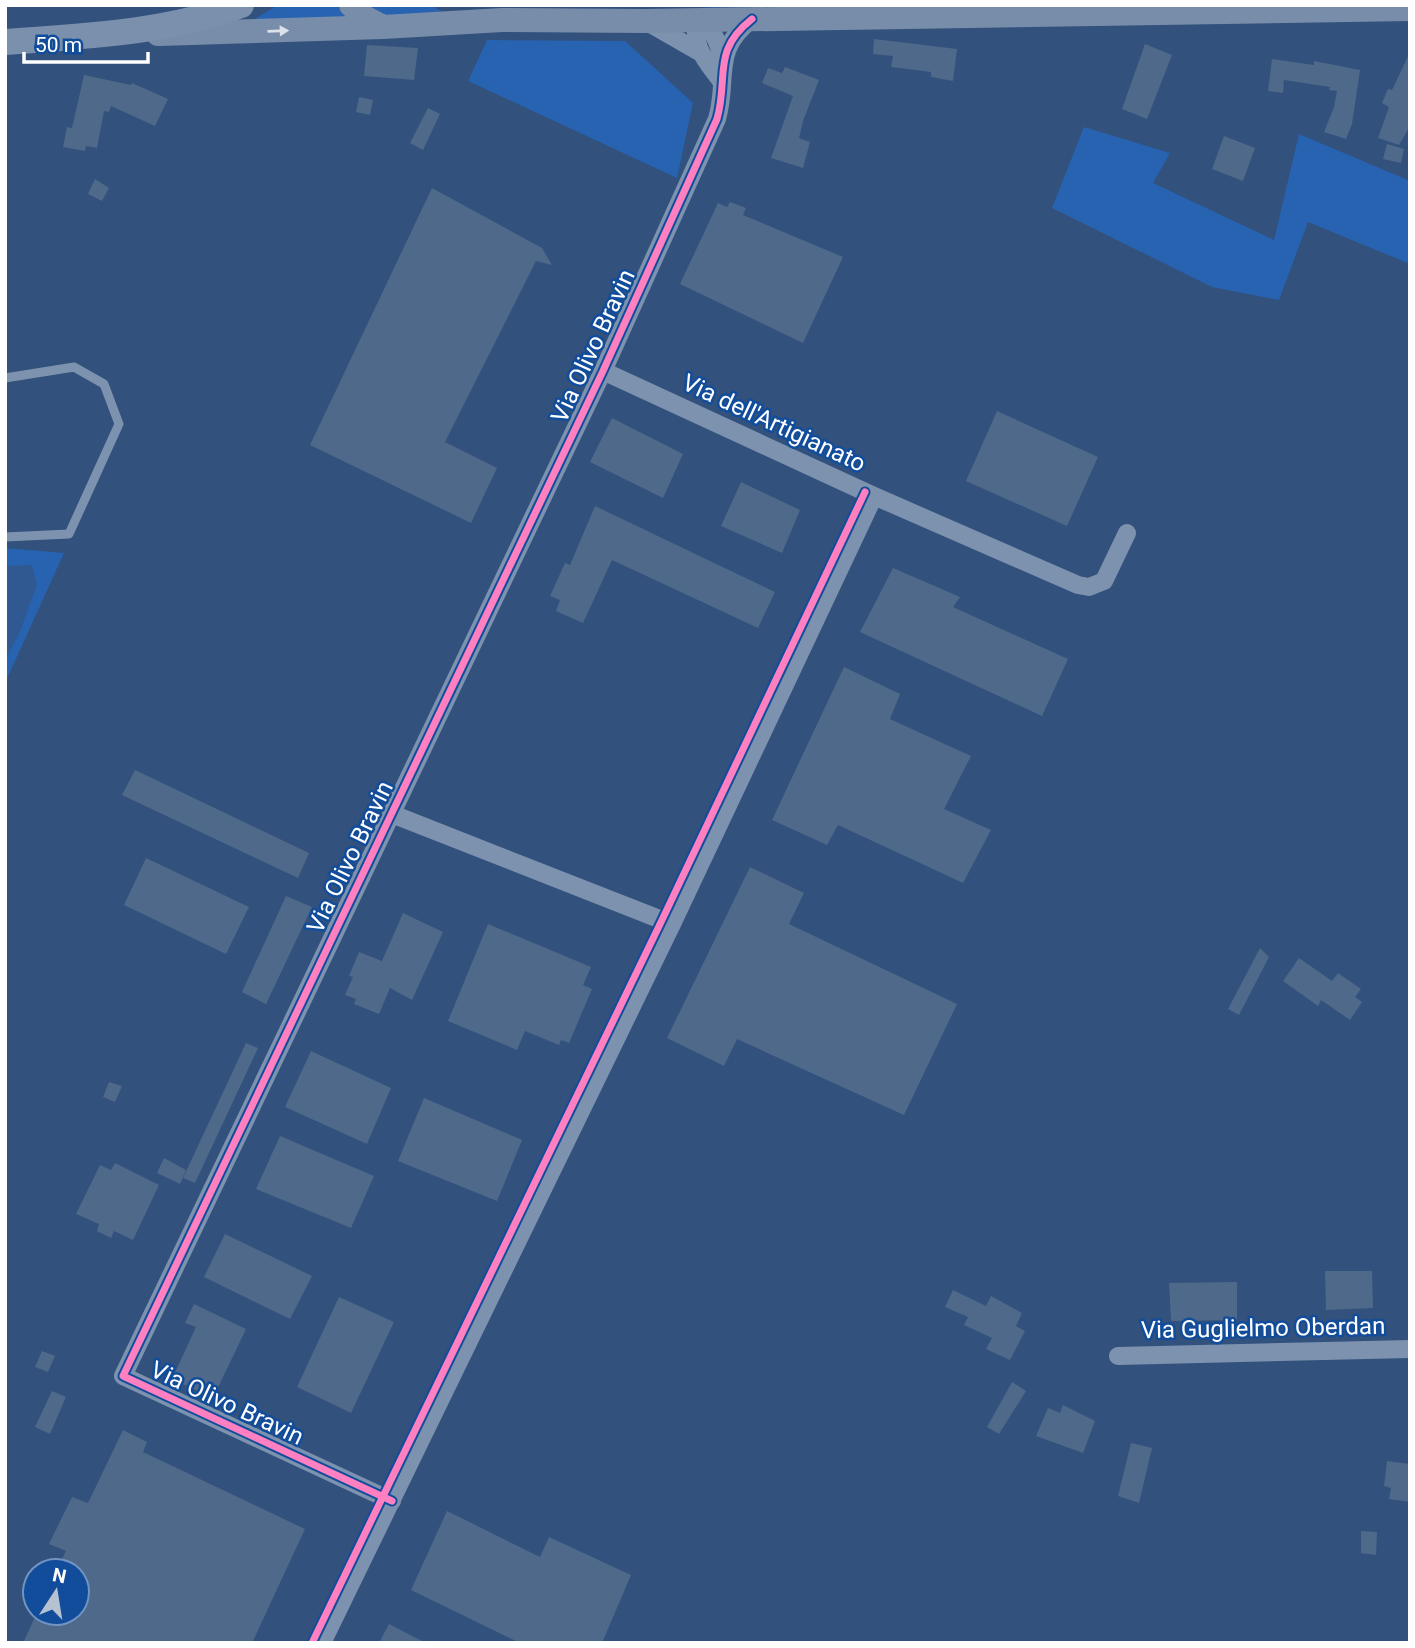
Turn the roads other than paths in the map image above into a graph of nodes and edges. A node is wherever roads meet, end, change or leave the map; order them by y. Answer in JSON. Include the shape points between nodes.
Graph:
{"nodes":[{"id":1,"x":240,"y":5,"type":"edge"},
{"id":2,"x":351,"y":5,"type":"edge"},
{"id":3,"x":464,"y":5,"type":"edge"},
{"id":4,"x":1410,"y":9,"type":"edge"},
{"id":5,"x":498,"y":13,"type":"edge"},
{"id":6,"x":752,"y":19,"type":"junction"},
{"id":7,"x":701,"y":20,"type":"junction"},
{"id":8,"x":644,"y":21,"type":"junction"},
{"id":9,"x":383,"y":27,"type":"junction"},
{"id":10,"x":111,"y":34,"type":"junction"},
{"id":11,"x":5,"y":42,"type":"edge"},
{"id":12,"x":701,"y":53,"type":"junction"},
{"id":13,"x":722,"y":75,"type":"junction"},
{"id":14,"x":603,"y":371,"type":"junction"},
{"id":15,"x":5,"y":378,"type":"edge"},
{"id":16,"x":874,"y":496,"type":"junction"},
{"id":17,"x":1127,"y":533,"type":"dead end"},
{"id":18,"x":5,"y":537,"type":"edge"},
{"id":19,"x":392,"y":814,"type":"junction"},
{"id":20,"x":672,"y":924,"type":"junction"},
{"id":21,"x":1410,"y":1349,"type":"edge"},
{"id":22,"x":1118,"y":1356,"type":"dead end"},
{"id":23,"x":392,"y":1501,"type":"junction"},
{"id":24,"x":322,"y":1643,"type":"edge"}],
"edges":[{"from":1,"to":10,"type":"main road","via":[[177,25]]},
{"from":2,"to":9,"type":"main road"},
{"from":3,"to":5,"type":"main road"},
{"from":4,"to":6,"type":"main road"},
{"from":5,"to":8,"type":"main road"},
{"from":5,"to":9,"type":"main road"},
{"from":6,"to":7,"type":"main road"},
{"from":6,"to":13,"type":"street","via":[[736,32]]},
{"from":7,"to":8,"type":"main road"},
{"from":7,"to":12,"type":"street","via":[[694,31]]},
{"from":7,"to":13,"type":"street","via":[[722,54]]},
{"from":8,"to":12,"type":"street"},
{"from":10,"to":9,"type":"main road","one_way":true},
{"from":10,"to":11,"type":"main road"},
{"from":12,"to":13,"type":"street"},
{"from":13,"to":14,"type":"street","name":"Via Olivo Bravin","via":[[717,119]]},
{"from":14,"to":16,"type":"street","name":"Via dell'Artigianato"},
{"from":14,"to":19,"type":"street","name":"Via Olivo Bravin"},
{"from":15,"to":18,"type":"lane","via":[[74,367],[104,384],[119,424],[69,534]]},
{"from":16,"to":17,"type":"street","via":[[1089,587],[1104,581]]},
{"from":16,"to":20,"type":"street","name":"Via dell'Artigianato"},
{"from":19,"to":20,"type":"street"},
{"from":19,"to":23,"type":"street","name":"Via Olivo Bravin","via":[[123,1376]]},
{"from":20,"to":23,"type":"street","name":"Via dell'Artigianato"},
{"from":21,"to":22,"type":"street","name":"Via Guglielmo Oberdan"},
{"from":23,"to":24,"type":"street","name":"Via dell'Artigianato"}]}
